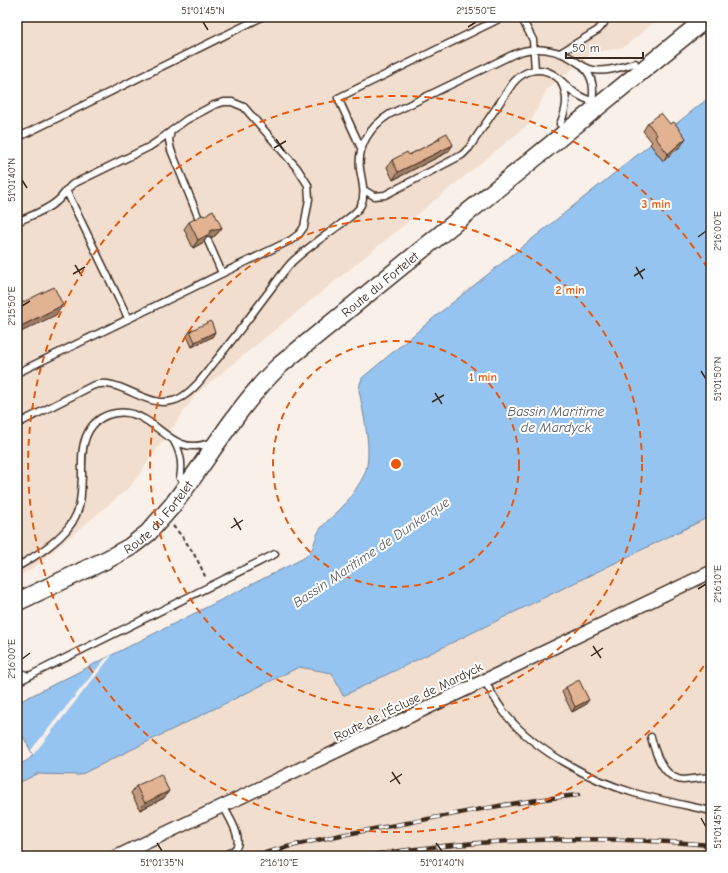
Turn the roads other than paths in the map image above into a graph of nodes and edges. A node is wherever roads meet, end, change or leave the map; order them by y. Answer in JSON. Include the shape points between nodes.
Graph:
{"nodes":[{"id":1,"x":262,"y":17,"type":"edge"},
{"id":2,"x":502,"y":17,"type":"edge"},
{"id":3,"x":521,"y":17,"type":"edge"},
{"id":4,"x":606,"y":17,"type":"edge"},
{"id":5,"x":691,"y":17,"type":"edge"},
{"id":6,"x":708,"y":17,"type":"edge"},
{"id":7,"x":534,"y":49,"type":"junction"},
{"id":8,"x":560,"y":53,"type":"junction"},
{"id":9,"x":635,"y":63,"type":"junction"},
{"id":10,"x":581,"y":65,"type":"junction"},
{"id":11,"x":535,"y":70,"type":"junction"},
{"id":12,"x":560,"y":81,"type":"junction"},
{"id":13,"x":593,"y":103,"type":"junction"},
{"id":14,"x":560,"y":124,"type":"junction"},
{"id":15,"x":171,"y":131,"type":"junction"},
{"id":16,"x":17,"y":138,"type":"edge"},
{"id":17,"x":361,"y":148,"type":"junction"},
{"id":18,"x":66,"y":190,"type":"junction"},
{"id":19,"x":364,"y":190,"type":"junction"},
{"id":20,"x":199,"y":219,"type":"edge"},
{"id":21,"x":17,"y":222,"type":"edge"},
{"id":22,"x":208,"y":241,"type":"edge"},
{"id":23,"x":222,"y":273,"type":"junction"},
{"id":24,"x":128,"y":318,"type":"junction"},
{"id":25,"x":17,"y":373,"type":"edge"},
{"id":26,"x":17,"y":424,"type":"edge"},
{"id":27,"x":222,"y":437,"type":"junction"},
{"id":28,"x":173,"y":440,"type":"junction"},
{"id":29,"x":204,"y":445,"type":"junction"},
{"id":30,"x":180,"y":478,"type":"junction"},
{"id":31,"x":274,"y":554,"type":"dead end"},
{"id":32,"x":17,"y":567,"type":"edge"},
{"id":33,"x":711,"y":572,"type":"edge"},
{"id":34,"x":78,"y":573,"type":"junction"},
{"id":35,"x":17,"y":602,"type":"edge"},
{"id":36,"x":17,"y":671,"type":"edge"},
{"id":37,"x":28,"y":676,"type":"junction"},
{"id":38,"x":484,"y":680,"type":"junction"},
{"id":39,"x":17,"y":682,"type":"edge"},
{"id":40,"x":651,"y":737,"type":"dead end"},
{"id":41,"x":711,"y":777,"type":"edge"},
{"id":42,"x":223,"y":806,"type":"junction"},
{"id":43,"x":711,"y":811,"type":"edge"},
{"id":44,"x":118,"y":856,"type":"edge"},
{"id":45,"x":222,"y":856,"type":"edge"}],
"edges":[{"from":1,"to":16,"type":"lane"},
{"from":2,"to":17,"type":"lane","via":[[338,98]]},
{"from":3,"to":7,"type":"lane"},
{"from":4,"to":8,"type":"lane","via":[[598,30]]},
{"from":5,"to":9,"type":"main road","name":"Route du Fortelet"},
{"from":6,"to":13,"type":"main road","name":"Route du Fortelet"},
{"from":7,"to":8,"type":"lane"},
{"from":7,"to":11,"type":"lane"},
{"from":7,"to":17,"type":"lane","via":[[523,50],[390,114],[371,130]]},
{"from":8,"to":10,"type":"lane"},
{"from":9,"to":10,"type":"lane","via":[[600,71]]},
{"from":9,"to":13,"type":"main road","name":"Route du Fortelet"},
{"from":10,"to":13,"type":"lane","via":[[592,80]]},
{"from":11,"to":12,"type":"lane","via":[[549,72]]},
{"from":11,"to":19,"type":"lane","via":[[523,74],[516,80],[462,155],[385,195],[374,196]]},
{"from":12,"to":13,"type":"lane"},
{"from":12,"to":14,"type":"lane","via":[[566,99]]},
{"from":13,"to":14,"type":"main road","name":"Route du Fortelet"},
{"from":13,"to":27,"type":"main road","name":"Route du Fortelet","via":[[286,360],[258,389]]},
{"from":14,"to":29,"type":"main road","name":"Route du Fortelet","via":[[273,357],[250,381]]},
{"from":15,"to":18,"type":"lane","via":[[154,144],[73,184]]},
{"from":15,"to":20,"type":"lane","via":[[171,150]]},
{"from":15,"to":23,"type":"lane","via":[[214,105],[224,102],[236,103],[248,111],[300,170],[308,185],[307,216],[299,234]]},
{"from":17,"to":19,"type":"lane"},
{"from":18,"to":21,"type":"lane","via":[[54,203]]},
{"from":18,"to":24,"type":"lane"},
{"from":19,"to":26,"type":"lane","via":[[362,203],[356,212],[292,263],[208,371],[181,398],[166,402],[150,400],[110,384],[101,384],[92,386]]},
{"from":22,"to":23,"type":"lane"},
{"from":23,"to":24,"type":"lane"},
{"from":24,"to":25,"type":"lane"},
{"from":27,"to":29,"type":"lane"},
{"from":27,"to":34,"type":"main road","name":"Route du Fortelet","via":[[164,516],[148,533],[130,547]]},
{"from":28,"to":29,"type":"lane","via":[[186,446]]},
{"from":28,"to":30,"type":"lane","via":[[181,457]]},
{"from":28,"to":32,"type":"lane","via":[[134,413],[111,414],[97,422],[84,442],[80,503],[76,516],[58,537]]},
{"from":29,"to":30,"type":"main road","name":"Route du Fortelet"},
{"from":30,"to":34,"type":"main road","name":"Route du Fortelet","via":[[139,529]]},
{"from":31,"to":37,"type":"lane"},
{"from":33,"to":38,"type":"street","name":"Route de l'Écluse de Mardyck"},
{"from":34,"to":35,"type":"main road","name":"Route du Fortelet"},
{"from":36,"to":37,"type":"lane"},
{"from":37,"to":39,"type":"lane"},
{"from":38,"to":42,"type":"street","name":"Route de l'Écluse de Mardyck"},
{"from":38,"to":43,"type":"lane","via":[[513,722],[537,743],[567,763],[625,790]]},
{"from":40,"to":41,"type":"lane","via":[[658,759],[671,775],[679,780]]},
{"from":42,"to":44,"type":"street","name":"Route de l'Écluse de Mardyck"},
{"from":42,"to":45,"type":"lane","via":[[238,841],[235,850]]}]}
